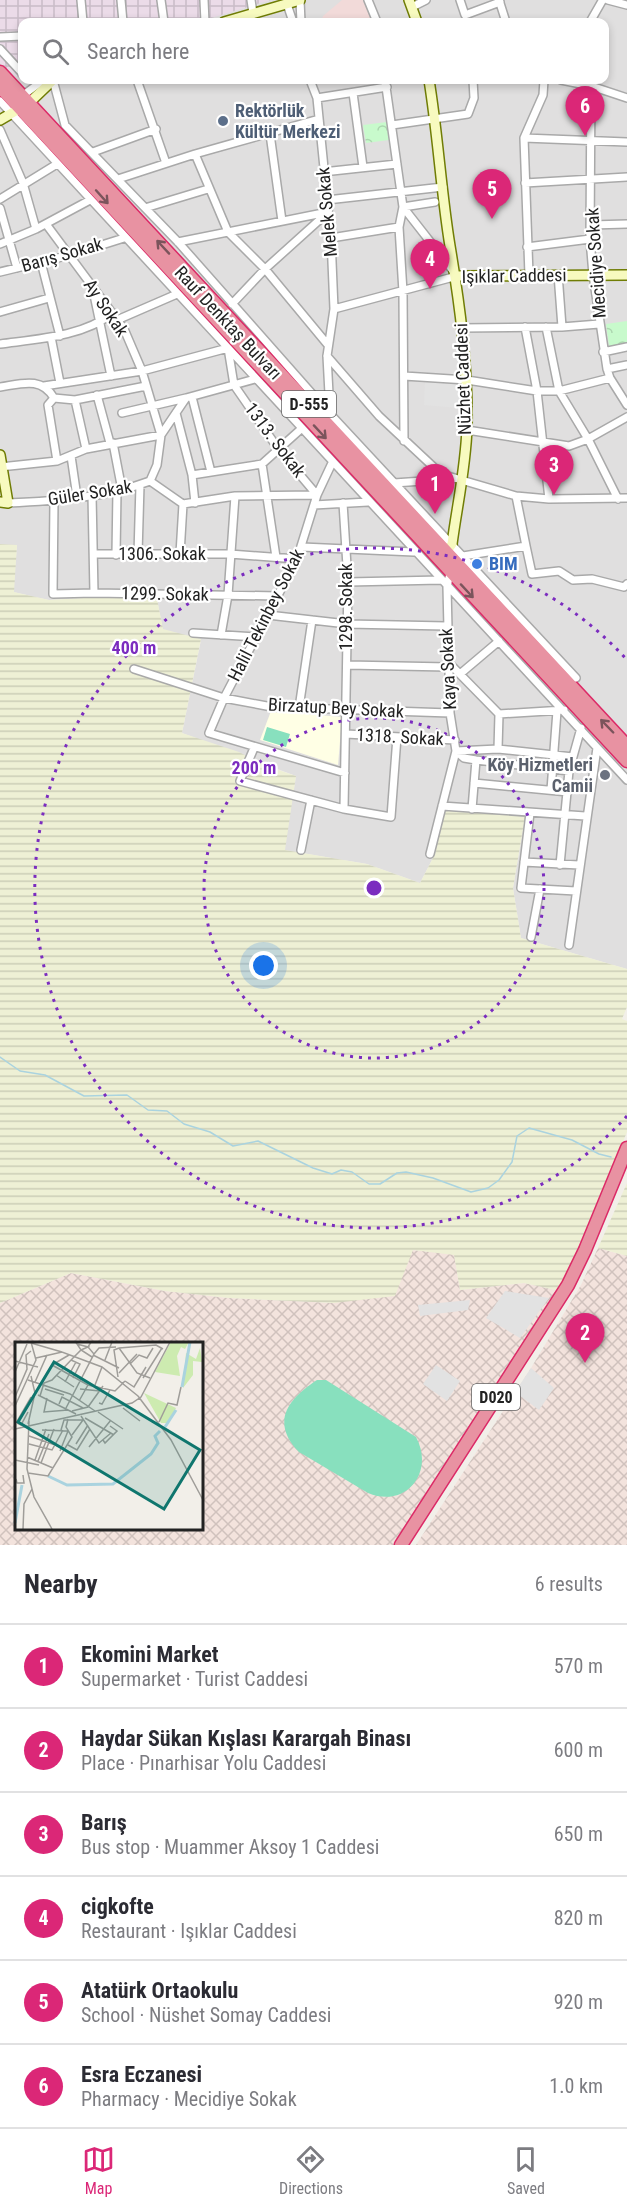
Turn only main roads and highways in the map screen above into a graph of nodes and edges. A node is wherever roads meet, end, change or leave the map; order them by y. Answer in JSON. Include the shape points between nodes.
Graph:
{"nodes":[{"id":1,"x":0,"y":72,"type":"edge"},
{"id":2,"x":0,"y":87,"type":"edge"},
{"id":3,"x":20,"y":105,"type":"junction"},
{"id":4,"x":627,"y":746,"type":"edge"},
{"id":5,"x":627,"y":761,"type":"edge"},
{"id":6,"x":627,"y":1149,"type":"edge"},
{"id":7,"x":627,"y":1167,"type":"edge"},
{"id":8,"x":401,"y":1545,"type":"edge"},
{"id":9,"x":409,"y":1545,"type":"edge"}],
"edges":[{"from":1,"to":3,"type":"highway","name":"Rauf Denktaş Bulvarı","number":"D-555"},
{"from":2,"to":3,"type":"highway","name":"Rauf Denktaş Bulvarı","number":"D-555"},
{"from":4,"to":3,"type":"highway","name":"Rauf Denktaş Bulvarı","number":"D-555","one_way":true,"via":[[449,548]]},
{"from":3,"to":5,"type":"highway","name":"Rauf Denktaş Bulvarı","number":"D-555","one_way":true,"via":[[566,711]]},
{"from":6,"to":8,"type":"highway","number":"D020","via":[[568,1285]]},
{"from":7,"to":9,"type":"highway","number":"D020","via":[[575,1285]]}]}
